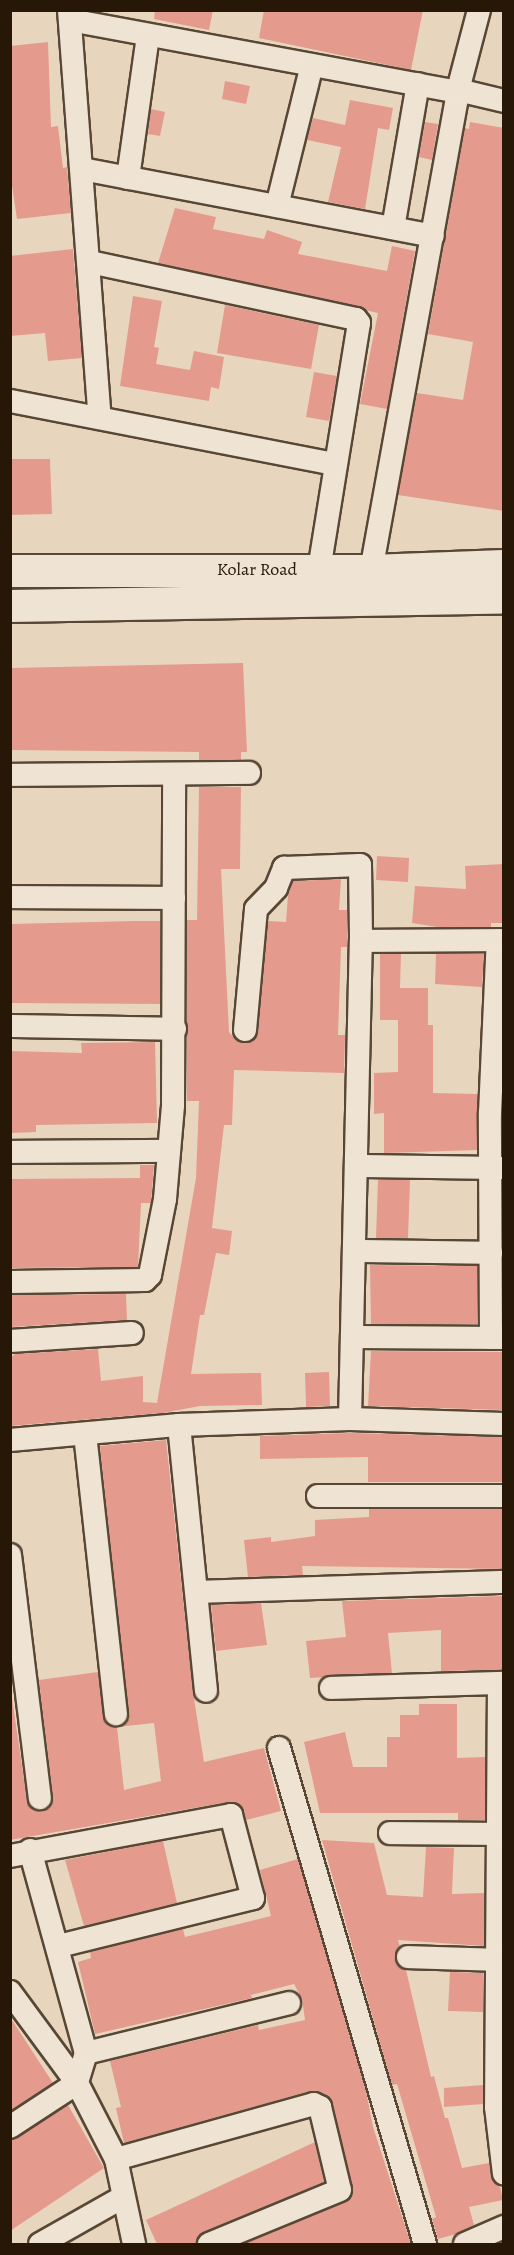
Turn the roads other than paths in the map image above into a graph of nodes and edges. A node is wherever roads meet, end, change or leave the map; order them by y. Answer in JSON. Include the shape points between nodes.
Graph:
{"nodes":[{"id":1,"x":479,"y":10,"type":"edge"},
{"id":2,"x":69,"y":15,"type":"edge"},
{"id":3,"x":148,"y":35,"type":"junction"},
{"id":4,"x":312,"y":65,"type":"junction"},
{"id":5,"x":418,"y":84,"type":"junction"},
{"id":6,"x":458,"y":91,"type":"junction"},
{"id":7,"x":504,"y":100,"type":"edge"},
{"id":8,"x":82,"y":169,"type":"junction"},
{"id":9,"x":128,"y":178,"type":"junction"},
{"id":10,"x":277,"y":206,"type":"junction"},
{"id":11,"x":393,"y":228,"type":"junction"},
{"id":12,"x":433,"y":237,"type":"junction"},
{"id":13,"x":90,"y":262,"type":"junction"},
{"id":14,"x":10,"y":401,"type":"edge"},
{"id":15,"x":100,"y":418,"type":"junction"},
{"id":16,"x":334,"y":464,"type":"junction"},
{"id":17,"x":504,"y":566,"type":"edge"},
{"id":18,"x":319,"y":568,"type":"junction"},
{"id":19,"x":10,"y":571,"type":"edge"},
{"id":20,"x":371,"y":571,"type":"junction"},
{"id":21,"x":504,"y":597,"type":"edge"},
{"id":22,"x":10,"y":606,"type":"edge"},
{"id":23,"x":249,"y":773,"type":"dead end"},
{"id":24,"x":10,"y":774,"type":"edge"},
{"id":25,"x":174,"y":774,"type":"junction"},
{"id":26,"x":10,"y":897,"type":"edge"},
{"id":27,"x":174,"y":898,"type":"junction"},
{"id":28,"x":360,"y":940,"type":"junction"},
{"id":29,"x":501,"y":940,"type":"edge"},
{"id":30,"x":10,"y":1026,"type":"edge"},
{"id":31,"x":175,"y":1029,"type":"junction"},
{"id":32,"x":244,"y":1030,"type":"dead end"},
{"id":33,"x":169,"y":1150,"type":"junction"},
{"id":34,"x":10,"y":1152,"type":"edge"},
{"id":35,"x":358,"y":1166,"type":"junction"},
{"id":36,"x":498,"y":1167,"type":"edge"},
{"id":37,"x":356,"y":1251,"type":"junction"},
{"id":38,"x":491,"y":1253,"type":"junction"},
{"id":39,"x":10,"y":1282,"type":"edge"},
{"id":40,"x":132,"y":1333,"type":"dead end"},
{"id":41,"x":355,"y":1337,"type":"junction"},
{"id":42,"x":497,"y":1338,"type":"edge"},
{"id":43,"x":10,"y":1341,"type":"edge"},
{"id":44,"x":350,"y":1419,"type":"junction"},
{"id":45,"x":504,"y":1424,"type":"edge"},
{"id":46,"x":179,"y":1425,"type":"junction"},
{"id":47,"x":85,"y":1434,"type":"junction"},
{"id":48,"x":10,"y":1440,"type":"edge"},
{"id":49,"x":318,"y":1496,"type":"dead end"},
{"id":50,"x":504,"y":1496,"type":"edge"},
{"id":51,"x":10,"y":1555,"type":"edge"},
{"id":52,"x":504,"y":1582,"type":"edge"},
{"id":53,"x":199,"y":1593,"type":"junction"},
{"id":54,"x":14,"y":1624,"type":"edge"},
{"id":55,"x":501,"y":1683,"type":"edge"},
{"id":56,"x":331,"y":1688,"type":"dead end"},
{"id":57,"x":206,"y":1691,"type":"dead end"},
{"id":58,"x":116,"y":1714,"type":"dead end"},
{"id":59,"x":279,"y":1748,"type":"dead end"},
{"id":60,"x":40,"y":1798,"type":"dead end"},
{"id":61,"x":390,"y":1833,"type":"dead end"},
{"id":62,"x":496,"y":1834,"type":"junction"},
{"id":63,"x":20,"y":1853,"type":"edge"},
{"id":64,"x":59,"y":1946,"type":"junction"},
{"id":65,"x":408,"y":1957,"type":"dead end"},
{"id":66,"x":498,"y":1960,"type":"junction"},
{"id":67,"x":11,"y":1993,"type":"edge"},
{"id":68,"x":289,"y":2003,"type":"dead end"},
{"id":69,"x":86,"y":2053,"type":"junction"},
{"id":70,"x":77,"y":2083,"type":"junction"},
{"id":71,"x":10,"y":2127,"type":"edge"},
{"id":72,"x":116,"y":2159,"type":"junction"},
{"id":73,"x":504,"y":2175,"type":"edge"},
{"id":74,"x":123,"y":2197,"type":"junction"},
{"id":75,"x":504,"y":2227,"type":"edge"},
{"id":76,"x":40,"y":2244,"type":"edge"},
{"id":77,"x":134,"y":2244,"type":"edge"},
{"id":78,"x":209,"y":2244,"type":"edge"},
{"id":79,"x":425,"y":2244,"type":"edge"},
{"id":80,"x":465,"y":2244,"type":"edge"}],
"edges":[{"from":1,"to":6,"type":"street"},
{"from":2,"to":3,"type":"street"},
{"from":2,"to":8,"type":"street"},
{"from":3,"to":4,"type":"street"},
{"from":3,"to":9,"type":"street"},
{"from":4,"to":5,"type":"street"},
{"from":4,"to":10,"type":"street"},
{"from":5,"to":6,"type":"street"},
{"from":5,"to":11,"type":"street"},
{"from":6,"to":7,"type":"street"},
{"from":6,"to":12,"type":"street"},
{"from":8,"to":9,"type":"street"},
{"from":8,"to":13,"type":"street"},
{"from":9,"to":10,"type":"street"},
{"from":10,"to":11,"type":"street"},
{"from":11,"to":12,"type":"street"},
{"from":12,"to":20,"type":"street"},
{"from":13,"to":15,"type":"street"},
{"from":13,"to":16,"type":"street","via":[[356,319],[361,328]]},
{"from":14,"to":15,"type":"street"},
{"from":15,"to":16,"type":"street"},
{"from":16,"to":18,"type":"street"},
{"from":17,"to":20,"type":"main road","name":"Kolar Road"},
{"from":18,"to":19,"type":"main road","name":"Kolar Road"},
{"from":18,"to":20,"type":"main road","name":"Kolar Road"},
{"from":21,"to":22,"type":"main road","name":"Kolar Road"},
{"from":23,"to":25,"type":"street"},
{"from":24,"to":25,"type":"street"},
{"from":25,"to":27,"type":"street"},
{"from":26,"to":27,"type":"street"},
{"from":27,"to":31,"type":"street"},
{"from":28,"to":29,"type":"street"},
{"from":28,"to":32,"type":"street","via":[[360,865],[284,868],[276,888],[256,909]]},
{"from":28,"to":35,"type":"street"},
{"from":29,"to":36,"type":"street","via":[[490,1113]]},
{"from":30,"to":31,"type":"street"},
{"from":31,"to":33,"type":"street"},
{"from":33,"to":34,"type":"street"},
{"from":33,"to":39,"type":"street","via":[[165,1199],[148,1279]]},
{"from":35,"to":36,"type":"street"},
{"from":35,"to":37,"type":"street"},
{"from":36,"to":38,"type":"street"},
{"from":37,"to":38,"type":"street"},
{"from":37,"to":41,"type":"street"},
{"from":38,"to":42,"type":"street"},
{"from":40,"to":43,"type":"street"},
{"from":41,"to":42,"type":"street"},
{"from":41,"to":44,"type":"street"},
{"from":44,"to":45,"type":"street"},
{"from":44,"to":46,"type":"street"},
{"from":46,"to":47,"type":"street"},
{"from":46,"to":53,"type":"street"},
{"from":47,"to":48,"type":"street"},
{"from":47,"to":58,"type":"street"},
{"from":49,"to":50,"type":"street"},
{"from":51,"to":54,"type":"street"},
{"from":52,"to":53,"type":"street"},
{"from":53,"to":57,"type":"street"},
{"from":54,"to":60,"type":"street"},
{"from":55,"to":56,"type":"street"},
{"from":55,"to":62,"type":"street"},
{"from":59,"to":79,"type":"street"},
{"from":61,"to":62,"type":"street"},
{"from":62,"to":66,"type":"street"},
{"from":63,"to":64,"type":"street"},
{"from":63,"to":64,"type":"street","via":[[231,1815],[254,1898]]},
{"from":64,"to":69,"type":"street"},
{"from":65,"to":66,"type":"street"},
{"from":66,"to":73,"type":"street","via":[[496,2107]]},
{"from":67,"to":70,"type":"street"},
{"from":68,"to":69,"type":"street"},
{"from":69,"to":70,"type":"street"},
{"from":70,"to":71,"type":"street"},
{"from":70,"to":72,"type":"street"},
{"from":72,"to":74,"type":"street"},
{"from":72,"to":78,"type":"street","via":[[314,2104],[320,2107],[340,2190]]},
{"from":74,"to":76,"type":"street"},
{"from":74,"to":77,"type":"street"},
{"from":75,"to":80,"type":"street"}]}
